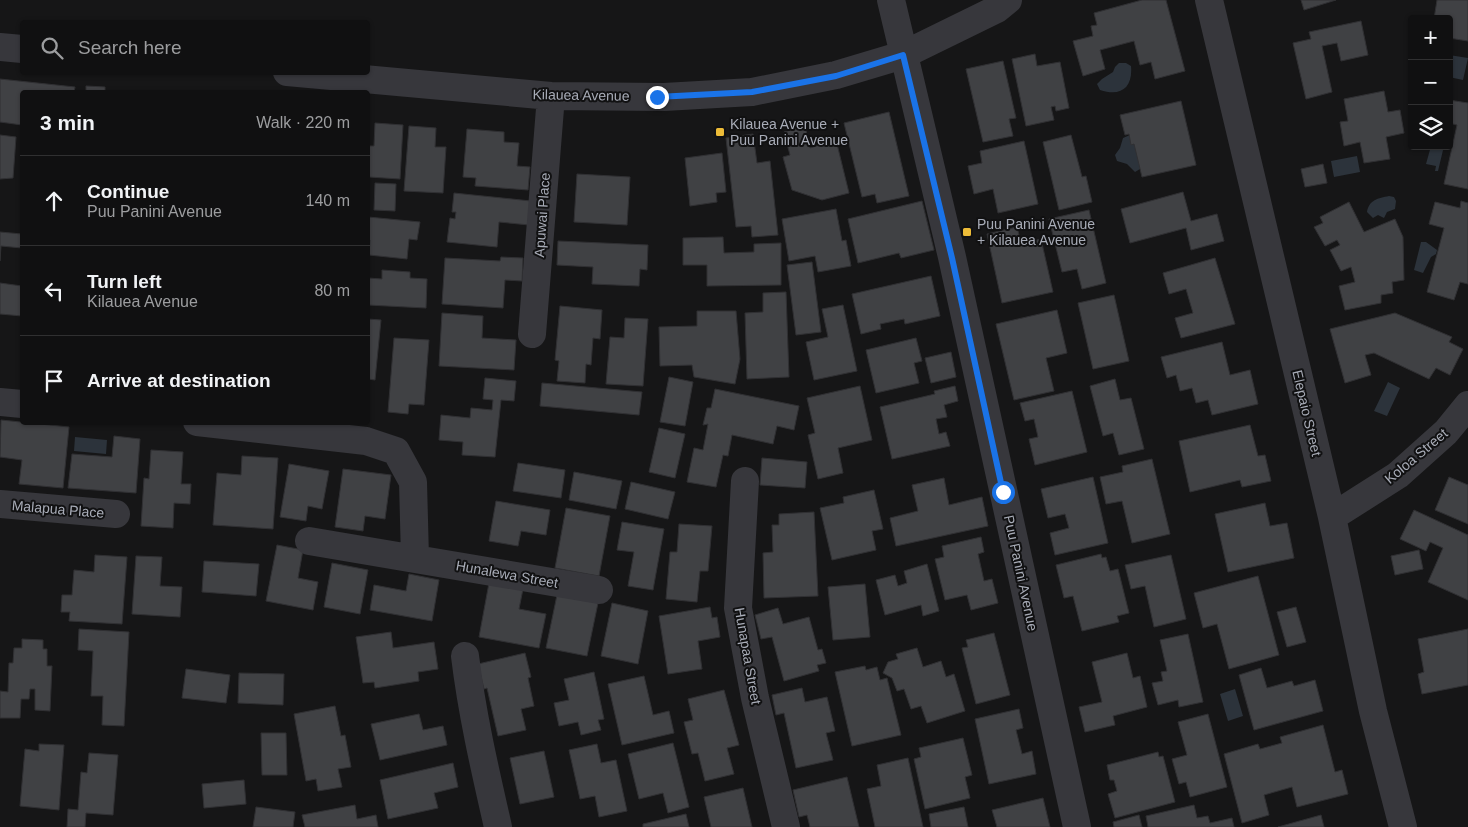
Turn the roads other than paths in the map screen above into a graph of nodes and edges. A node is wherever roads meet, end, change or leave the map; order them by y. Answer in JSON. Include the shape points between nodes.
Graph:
{"nodes":[{"id":1,"x":891,"y":0,"type":"edge"},
{"id":2,"x":1008,"y":0,"type":"edge"},
{"id":3,"x":1209,"y":0,"type":"edge"},
{"id":4,"x":0,"y":47,"type":"edge"},
{"id":5,"x":20,"y":49,"type":"edge"},
{"id":6,"x":903,"y":55,"type":"junction"},
{"id":7,"x":320,"y":75,"type":"edge"},
{"id":8,"x":551,"y":96,"type":"junction"},
{"id":9,"x":532,"y":334,"type":"dead end"},
{"id":10,"x":0,"y":402,"type":"edge"},
{"id":11,"x":20,"y":404,"type":"edge"},
{"id":12,"x":1468,"y":405,"type":"edge"},
{"id":13,"x":223,"y":425,"type":"edge"},
{"id":14,"x":745,"y":481,"type":"dead end"},
{"id":15,"x":0,"y":504,"type":"edge"},
{"id":16,"x":116,"y":514,"type":"dead end"},
{"id":17,"x":1332,"y":517,"type":"junction"},
{"id":18,"x":309,"y":541,"type":"dead end"},
{"id":19,"x":415,"y":558,"type":"junction"},
{"id":20,"x":600,"y":590,"type":"dead end"},
{"id":21,"x":465,"y":656,"type":"dead end"},
{"id":22,"x":498,"y":827,"type":"edge"},
{"id":23,"x":786,"y":827,"type":"edge"},
{"id":24,"x":1078,"y":827,"type":"edge"},
{"id":25,"x":1402,"y":827,"type":"edge"}],
"edges":[{"from":1,"to":6,"type":"street","name":"Puu Panini Avenue"},
{"from":2,"to":6,"type":"street","name":"Kilauea Avenue","via":[[997,9]]},
{"from":3,"to":17,"type":"street","name":"Elepaio Street"},
{"from":4,"to":5,"type":"street"},
{"from":6,"to":8,"type":"street","name":"Kilauea Avenue","via":[[836,76],[752,92],[664,97]]},
{"from":6,"to":24,"type":"street","name":"Puu Panini Avenue","via":[[952,258]]},
{"from":7,"to":8,"type":"street","name":"Kilauea Avenue"},
{"from":8,"to":9,"type":"street","name":"Apuwai Place"},
{"from":10,"to":11,"type":"street"},
{"from":12,"to":17,"type":"street","name":"Koloa Street","via":[[1446,432],[1398,475]]},
{"from":13,"to":19,"type":"street","via":[[366,441],[396,451],[413,482]]},
{"from":14,"to":23,"type":"street","name":"Hunapaa Street","via":[[738,608],[754,698]]},
{"from":15,"to":16,"type":"street","name":"Malapua Place"},
{"from":17,"to":25,"type":"street","name":"Elepaio Street","via":[[1373,711]]},
{"from":18,"to":19,"type":"street","name":"Hunalewa Street"},
{"from":19,"to":20,"type":"street","name":"Hunalewa Street"},
{"from":21,"to":22,"type":"street"}]}
